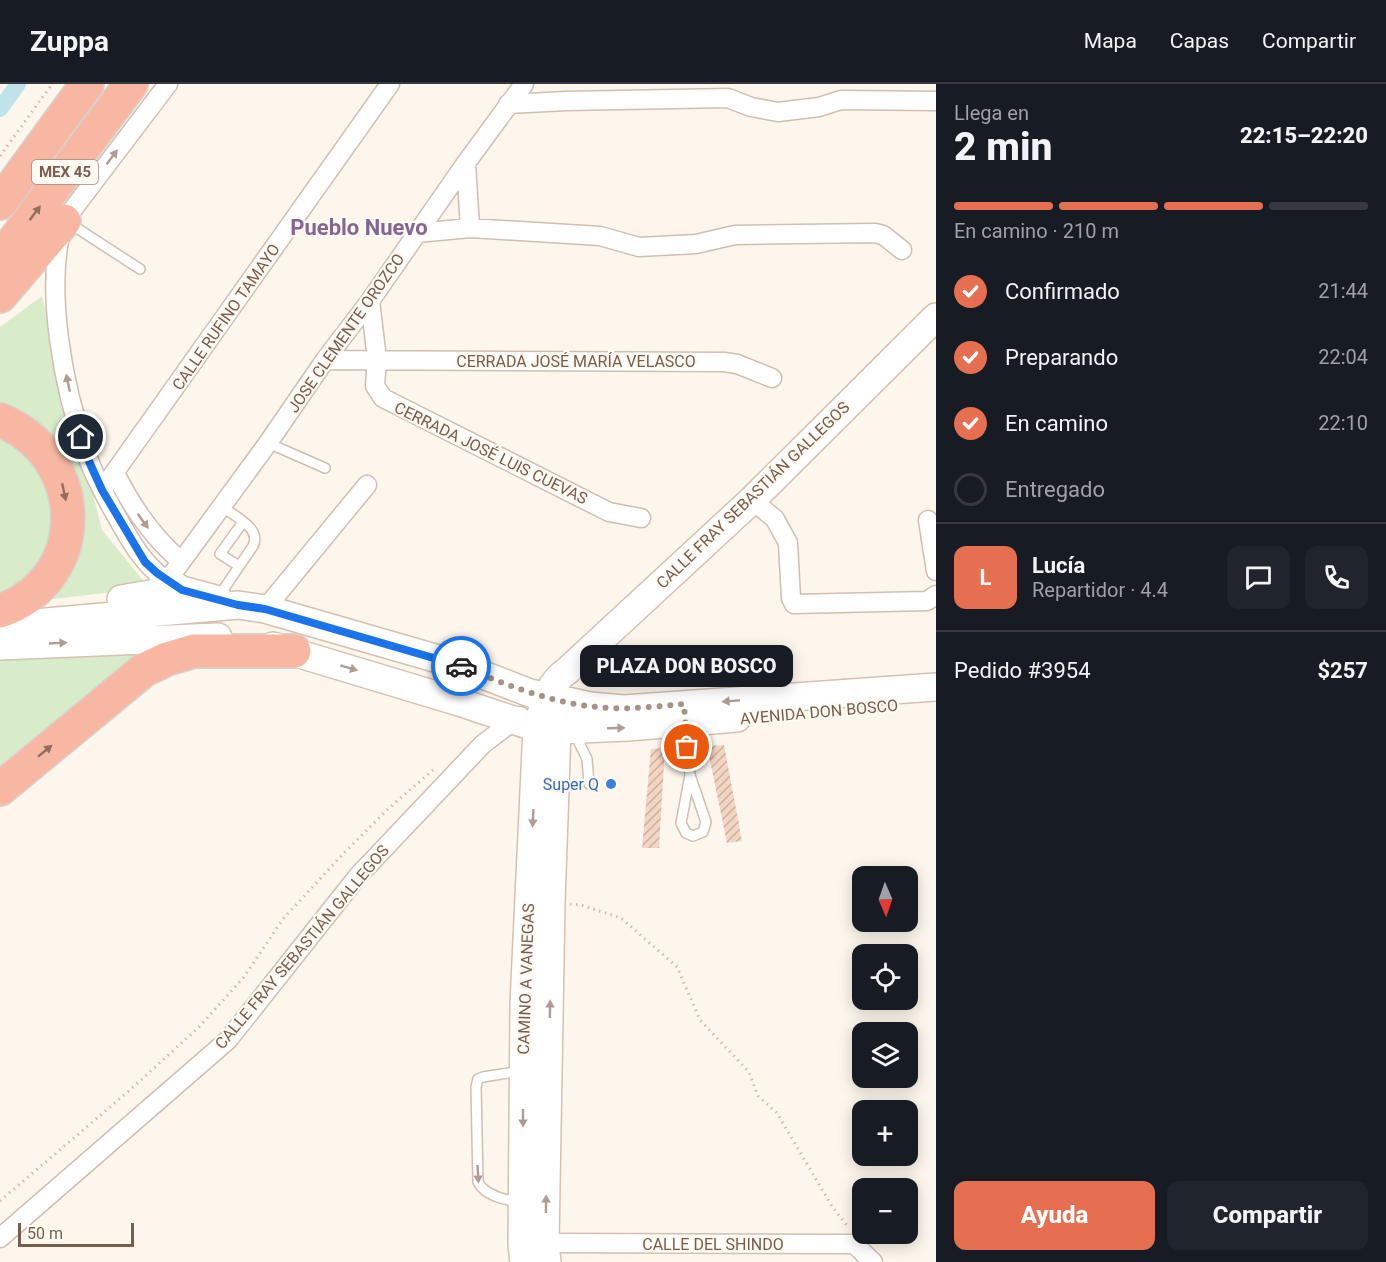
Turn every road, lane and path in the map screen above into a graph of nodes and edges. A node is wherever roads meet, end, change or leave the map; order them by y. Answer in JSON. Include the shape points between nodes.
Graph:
{"nodes":[{"id":1,"x":52,"y":84,"type":"edge"},
{"id":2,"x":87,"y":84,"type":"edge"},
{"id":3,"x":131,"y":84,"type":"edge"},
{"id":4,"x":168,"y":84,"type":"edge"},
{"id":5,"x":390,"y":84,"type":"edge"},
{"id":6,"x":524,"y":84,"type":"edge"},
{"id":7,"x":566,"y":92,"type":"edge"},
{"id":8,"x":936,"y":101,"type":"edge"},
{"id":9,"x":508,"y":104,"type":"junction"},
{"id":10,"x":0,"y":156,"type":"edge"},
{"id":11,"x":466,"y":163,"type":"junction"},
{"id":12,"x":2,"y":198,"type":"edge"},
{"id":13,"x":64,"y":220,"type":"junction"},
{"id":14,"x":470,"y":228,"type":"junction"},
{"id":15,"x":417,"y":233,"type":"junction"},
{"id":16,"x":902,"y":250,"type":"dead end"},
{"id":17,"x":0,"y":260,"type":"edge"},
{"id":18,"x":140,"y":269,"type":"dead end"},
{"id":19,"x":0,"y":296,"type":"edge"},
{"id":20,"x":370,"y":301,"type":"junction"},
{"id":21,"x":936,"y":317,"type":"edge"},
{"id":22,"x":377,"y":359,"type":"junction"},
{"id":23,"x":325,"y":360,"type":"junction"},
{"id":24,"x":772,"y":378,"type":"dead end"},
{"id":25,"x":0,"y":420,"type":"edge"},
{"id":26,"x":268,"y":443,"type":"junction"},
{"id":27,"x":325,"y":468,"type":"dead end"},
{"id":28,"x":115,"y":474,"type":"junction"},
{"id":29,"x":367,"y":486,"type":"dead end"},
{"id":30,"x":102,"y":490,"type":"junction"},
{"id":31,"x":752,"y":500,"type":"junction"},
{"id":32,"x":221,"y":506,"type":"junction"},
{"id":33,"x":640,"y":518,"type":"dead end"},
{"id":34,"x":928,"y":520,"type":"dead end"},
{"id":35,"x":243,"y":522,"type":"junction"},
{"id":36,"x":239,"y":566,"type":"junction"},
{"id":37,"x":174,"y":571,"type":"junction"},
{"id":38,"x":936,"y":571,"type":"edge"},
{"id":39,"x":936,"y":595,"type":"edge"},
{"id":40,"x":227,"y":602,"type":"junction"},
{"id":41,"x":265,"y":609,"type":"junction"},
{"id":42,"x":0,"y":611,"type":"edge"},
{"id":43,"x":0,"y":623,"type":"edge"},
{"id":44,"x":35,"y":623,"type":"junction"},
{"id":45,"x":0,"y":646,"type":"edge"},
{"id":46,"x":294,"y":651,"type":"junction"},
{"id":47,"x":480,"y":674,"type":"junction"},
{"id":48,"x":936,"y":687,"type":"edge"},
{"id":49,"x":555,"y":700,"type":"junction"},
{"id":50,"x":459,"y":702,"type":"junction"},
{"id":51,"x":936,"y":703,"type":"edge"},
{"id":52,"x":545,"y":727,"type":"junction"},
{"id":53,"x":686,"y":733,"type":"junction"},
{"id":54,"x":433,"y":770,"type":"dead end"},
{"id":55,"x":690,"y":775,"type":"junction"},
{"id":56,"x":589,"y":784,"type":"dead end"},
{"id":57,"x":0,"y":789,"type":"edge"},
{"id":58,"x":551,"y":903,"type":"junction"},
{"id":59,"x":523,"y":1071,"type":"junction"},
{"id":60,"x":0,"y":1201,"type":"edge"},
{"id":61,"x":522,"y":1203,"type":"junction"},
{"id":62,"x":0,"y":1238,"type":"edge"},
{"id":63,"x":852,"y":1238,"type":"edge"},
{"id":64,"x":854,"y":1244,"type":"joint"},
{"id":65,"x":546,"y":1252,"type":"edge"},
{"id":66,"x":524,"y":1262,"type":"edge"},
{"id":67,"x":873,"y":1262,"type":"edge"}],
"edges":[{"from":1,"to":10,"type":"path"},
{"from":2,"to":12,"type":"highway","number":"MEX 45"},
{"from":17,"to":3,"type":"highway","number":"MEX 45","one_way":true},
{"from":13,"to":4,"type":"street","one_way":true},
{"from":5,"to":28,"type":"street","name":"CALLE RUFINO TAMAYO"},
{"from":6,"to":9,"type":"street","name":"JOSE CLEMENTE OROZCO"},
{"from":7,"to":8,"type":"street","via":[[728,98],[777,112],[842,100]]},
{"from":7,"to":9,"type":"street"},
{"from":9,"to":11,"type":"street","name":"JOSE CLEMENTE OROZCO"},
{"from":11,"to":14,"type":"street"},
{"from":11,"to":15,"type":"street","name":"JOSE CLEMENTE OROZCO"},
{"from":13,"to":18,"type":"lane"},
{"from":13,"to":19,"type":"highway"},
{"from":30,"to":13,"type":"street","one_way":true,"via":[[87,457],[63,360],[56,263]]},
{"from":14,"to":15,"type":"street"},
{"from":14,"to":16,"type":"street","via":[[600,236],[639,247],[696,244],[735,235],[875,233]]},
{"from":15,"to":20,"type":"street","name":"JOSE CLEMENTE OROZCO"},
{"from":20,"to":22,"type":"street"},
{"from":20,"to":23,"type":"street","name":"JOSE CLEMENTE OROZCO"},
{"from":21,"to":31,"type":"main road","name":"CALLE FRAY SEBASTIÁN GALLEGOS"},
{"from":22,"to":23,"type":"street","name":"CERRADA JOSÉ MARÍA VELASCO"},
{"from":22,"to":24,"type":"street","name":"CERRADA JOSÉ MARÍA VELASCO","via":[[724,362]]},
{"from":22,"to":33,"type":"street","name":"CERRADA JOSÉ LUIS CUEVAS","via":[[375,386],[390,404],[609,512]]},
{"from":23,"to":26,"type":"street","name":"JOSE CLEMENTE OROZCO"},
{"from":25,"to":42,"type":"highway","one_way":true,"via":[[31,438],[53,463],[61,477],[68,508],[61,554],[46,581],[16,605]]},
{"from":26,"to":27,"type":"lane"},
{"from":26,"to":32,"type":"street","name":"JOSE CLEMENTE OROZCO"},
{"from":28,"to":30,"type":"street","name":"CALLE RUFINO TAMAYO"},
{"from":28,"to":37,"type":"street","one_way":true},
{"from":29,"to":41,"type":"street"},
{"from":30,"to":37,"type":"street","via":[[145,562]]},
{"from":31,"to":39,"type":"street","via":[[775,519],[788,543],[794,604],[927,601]]},
{"from":31,"to":49,"type":"main road","name":"CALLE FRAY SEBASTIÁN GALLEGOS","via":[[558,677]]},
{"from":32,"to":35,"type":"lane"},
{"from":32,"to":37,"type":"street","name":"JOSE CLEMENTE OROZCO"},
{"from":34,"to":38,"type":"street"},
{"from":35,"to":36,"type":"lane","via":[[254,530],[256,537]]},
{"from":35,"to":36,"type":"lane","via":[[220,554]]},
{"from":36,"to":40,"type":"lane"},
{"from":37,"to":40,"type":"main road","via":[[182,590]]},
{"from":37,"to":44,"type":"main road","via":[[156,594],[78,605]]},
{"from":40,"to":41,"type":"main road","name":"AVENIDA DON BOSCO"},
{"from":40,"to":44,"type":"main road"},
{"from":41,"to":47,"type":"main road","name":"AVENIDA DON BOSCO"},
{"from":43,"to":44,"type":"main road"},
{"from":45,"to":46,"type":"main road","one_way":true,"via":[[206,636],[252,640]]},
{"from":46,"to":50,"type":"main road","one_way":true},
{"from":57,"to":46,"type":"highway","one_way":true,"via":[[144,670],[194,651]]},
{"from":47,"to":49,"type":"main road","name":"AVENIDA DON BOSCO"},
{"from":47,"to":50,"type":"main road","via":[[488,689],[483,696],[476,701]]},
{"from":48,"to":53,"type":"main road","name":"AVENIDA DON BOSCO","one_way":true},
{"from":49,"to":52,"type":"main road","name":"CAMINO A VANEGAS"},
{"from":49,"to":53,"type":"main road","name":"AVENIDA DON BOSCO","via":[[609,708]]},
{"from":50,"to":52,"type":"main road"},
{"from":51,"to":53,"type":"main road","name":"AVENIDA DON BOSCO","via":[[843,709]]},
{"from":52,"to":53,"type":"main road","name":"AVENIDA DON BOSCO","one_way":true},
{"from":52,"to":56,"type":"lane","via":[[587,759]]},
{"from":52,"to":58,"type":"main road","name":"CAMINO A VANEGAS"},
{"from":52,"to":59,"type":"main road","name":"CAMINO A VANEGAS","one_way":true,"via":[[524,1004]]},
{"from":52,"to":62,"type":"street","name":"CALLE FRAY SEBASTIÁN GALLEGOS","via":[[483,744],[358,876],[228,1040]]},
{"from":53,"to":55,"type":"lane"},
{"from":54,"to":60,"type":"path","via":[[389,808],[283,919],[244,977],[199,1027]]},
{"from":55,"to":55,"type":"lane","via":[[681,824],[693,836],[703,832],[706,822]]},
{"from":58,"to":63,"type":"path","via":[[581,905],[621,918],[677,967],[700,1020],[749,1072],[758,1096],[777,1113]]},
{"from":65,"to":58,"type":"main road","name":"CAMINO A VANEGAS","one_way":true},
{"from":59,"to":61,"type":"main road","name":"CAMINO A VANEGAS","one_way":true},
{"from":59,"to":61,"type":"lane","one_way":true,"via":[[483,1077],[476,1087],[479,1186],[501,1199]]},
{"from":61,"to":66,"type":"main road","name":"CAMINO A VANEGAS"},
{"from":64,"to":65,"type":"street","name":"CALLE DEL SHINDO"},
{"from":64,"to":67,"type":"street"}]}
